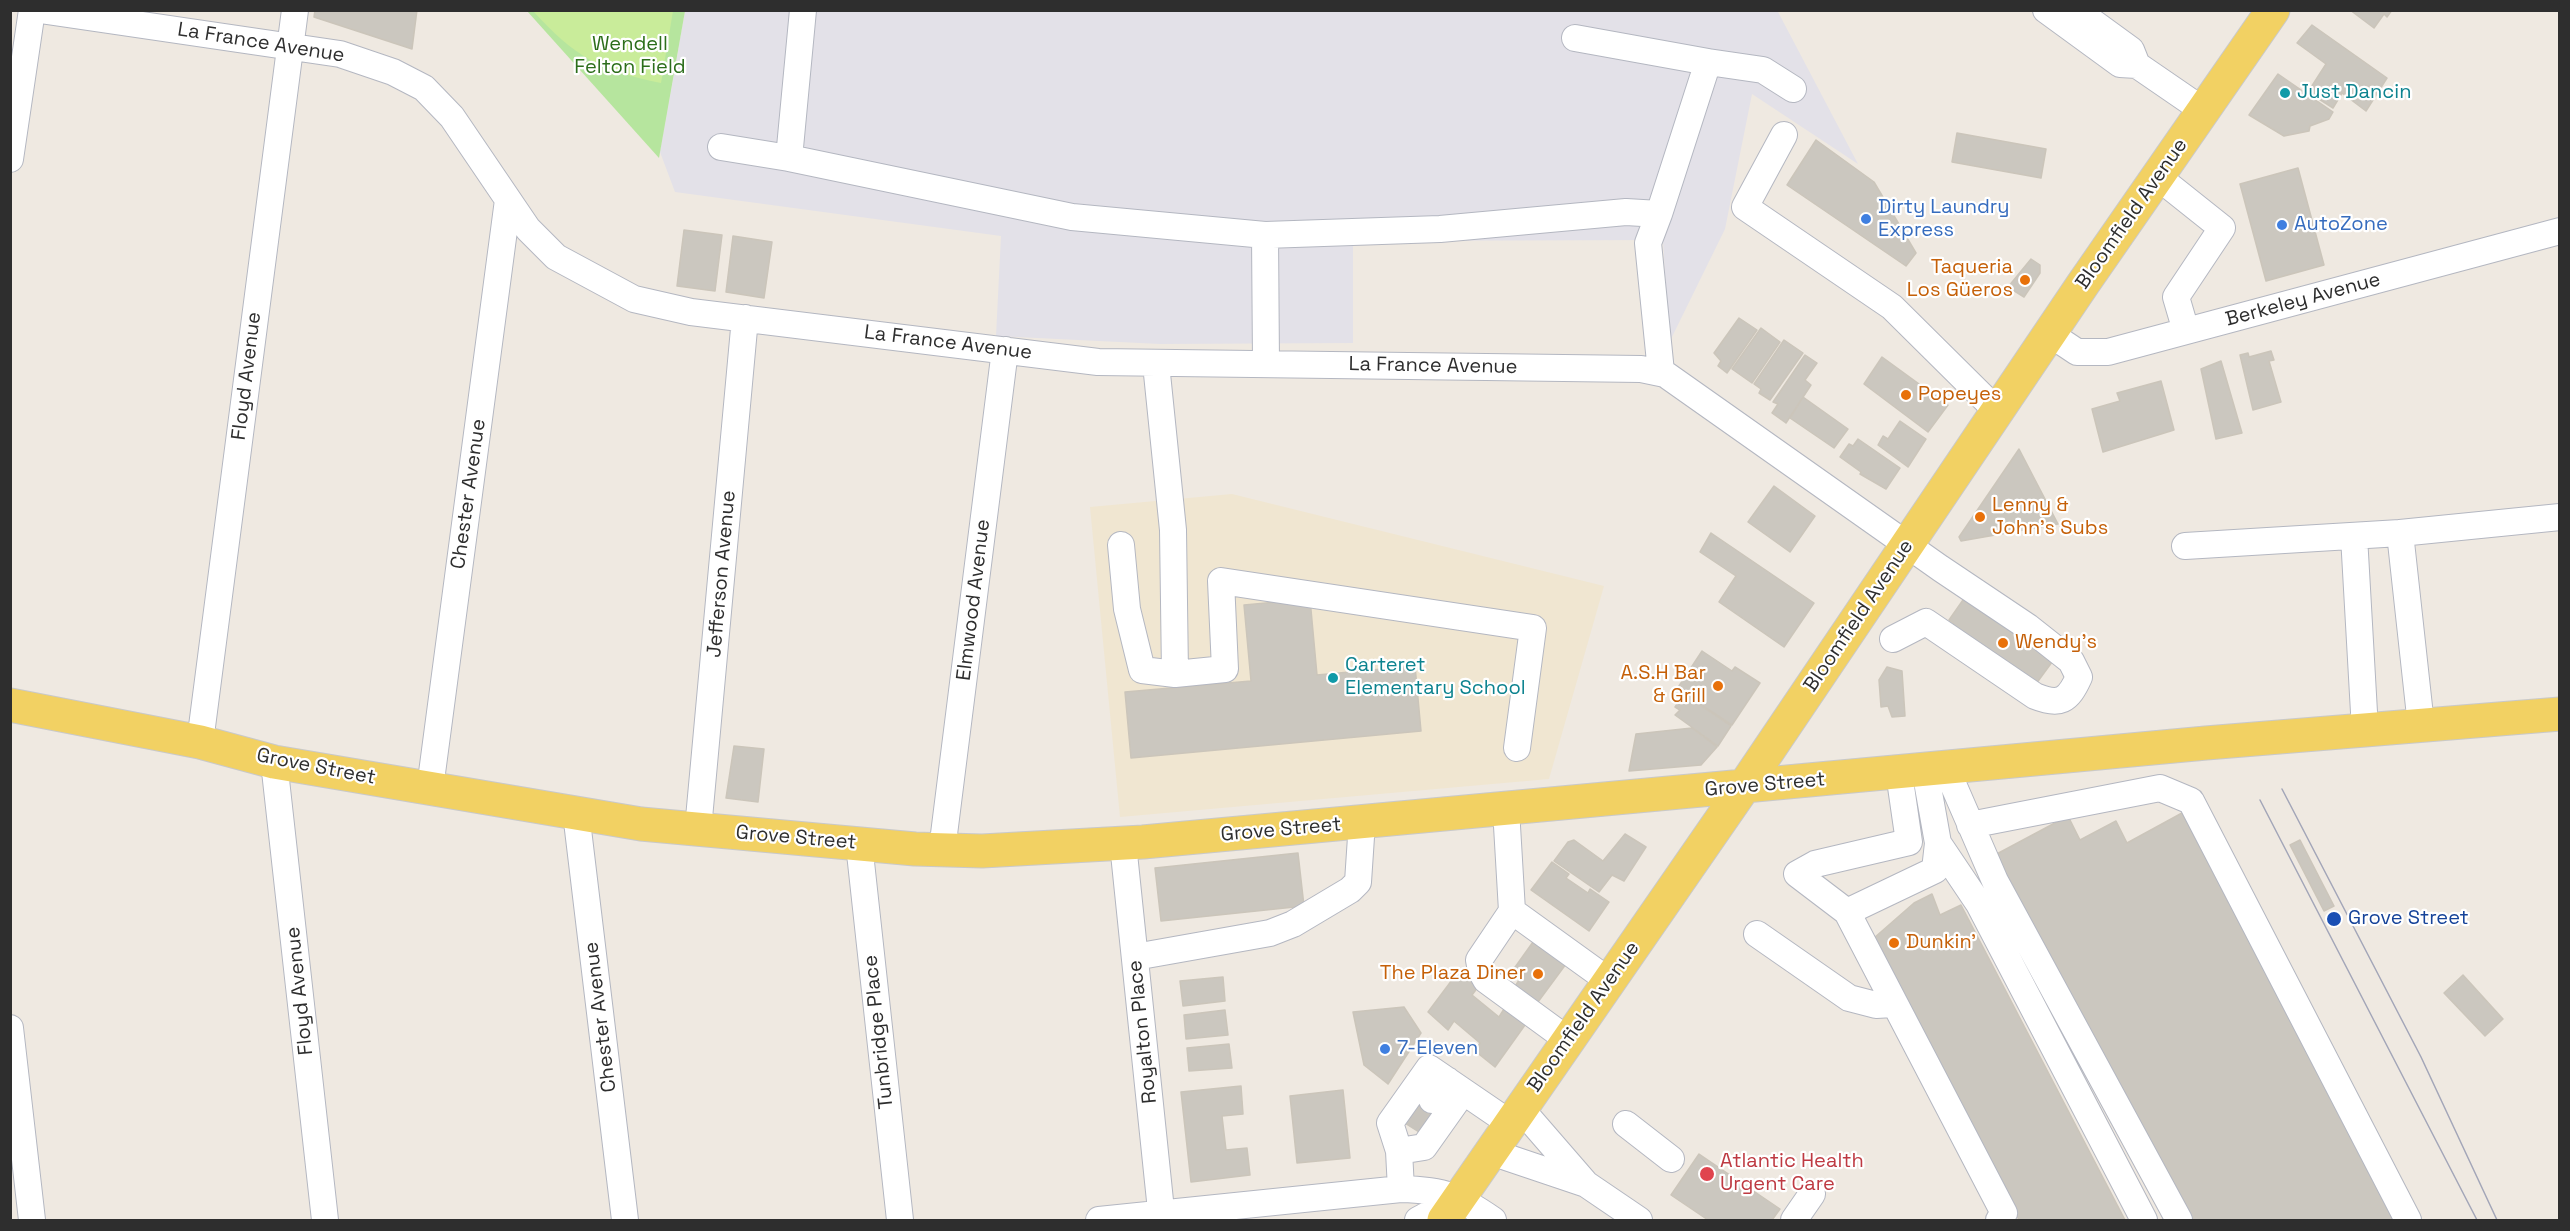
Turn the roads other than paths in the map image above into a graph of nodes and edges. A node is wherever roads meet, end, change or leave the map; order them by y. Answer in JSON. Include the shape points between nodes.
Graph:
{"nodes":[{"id":1,"x":33,"y":10,"type":"edge"},
{"id":2,"x":40,"y":10,"type":"edge"},
{"id":3,"x":295,"y":10,"type":"edge"},
{"id":4,"x":803,"y":10,"type":"edge"},
{"id":5,"x":2046,"y":10,"type":"edge"},
{"id":6,"x":2076,"y":10,"type":"edge"},
{"id":7,"x":2273,"y":10,"type":"edge"},
{"id":8,"x":1575,"y":38,"type":"dead end"},
{"id":9,"x":290,"y":45,"type":"junction"},
{"id":10,"x":1708,"y":62,"type":"junction"},
{"id":11,"x":2137,"y":65,"type":"junction"},
{"id":12,"x":1793,"y":89,"type":"dead end"},
{"id":13,"x":2204,"y":111,"type":"junction"},
{"id":14,"x":1784,"y":135,"type":"dead end"},
{"id":15,"x":721,"y":147,"type":"dead end"},
{"id":16,"x":789,"y":158,"type":"junction"},
{"id":17,"x":10,"y":159,"type":"edge"},
{"id":18,"x":2158,"y":177,"type":"junction"},
{"id":19,"x":508,"y":200,"type":"junction"},
{"id":20,"x":1659,"y":214,"type":"junction"},
{"id":21,"x":2559,"y":231,"type":"edge"},
{"id":22,"x":1265,"y":235,"type":"junction"},
{"id":23,"x":745,"y":318,"type":"junction"},
{"id":24,"x":2186,"y":331,"type":"junction"},
{"id":25,"x":2050,"y":334,"type":"junction"},
{"id":26,"x":1005,"y":350,"type":"junction"},
{"id":27,"x":1156,"y":364,"type":"junction"},
{"id":28,"x":1266,"y":364,"type":"junction"},
{"id":29,"x":1661,"y":372,"type":"junction"},
{"id":30,"x":1998,"y":412,"type":"junction"},
{"id":31,"x":2559,"y":517,"type":"edge"},
{"id":32,"x":2400,"y":534,"type":"junction"},
{"id":33,"x":2354,"y":536,"type":"junction"},
{"id":34,"x":1907,"y":544,"type":"junction"},
{"id":35,"x":1121,"y":545,"type":"dead end"},
{"id":36,"x":2186,"y":546,"type":"dead end"},
{"id":37,"x":1893,"y":639,"type":"dead end"},
{"id":38,"x":1175,"y":674,"type":"junction"},
{"id":39,"x":10,"y":705,"type":"edge"},
{"id":40,"x":2559,"y":714,"type":"edge"},
{"id":41,"x":2421,"y":725,"type":"junction"},
{"id":42,"x":2365,"y":730,"type":"junction"},
{"id":43,"x":200,"y":742,"type":"junction"},
{"id":44,"x":1517,"y":748,"type":"dead end"},
{"id":45,"x":274,"y":762,"type":"junction"},
{"id":46,"x":1923,"y":770,"type":"junction"},
{"id":47,"x":430,"y":788,"type":"junction"},
{"id":48,"x":1743,"y":788,"type":"junction"},
{"id":49,"x":1506,"y":809,"type":"junction"},
{"id":50,"x":576,"y":813,"type":"junction"},
{"id":51,"x":1362,"y":822,"type":"junction"},
{"id":52,"x":1970,"y":825,"type":"junction"},
{"id":53,"x":698,"y":829,"type":"junction"},
{"id":54,"x":1938,"y":843,"type":"junction"},
{"id":55,"x":859,"y":844,"type":"junction"},
{"id":56,"x":1123,"y":844,"type":"junction"},
{"id":57,"x":942,"y":850,"type":"junction"},
{"id":58,"x":1512,"y":912,"type":"junction"},
{"id":59,"x":1847,"y":912,"type":"junction"},
{"id":60,"x":1757,"y":934,"type":"dead end"},
{"id":61,"x":1135,"y":957,"type":"junction"},
{"id":62,"x":1609,"y":981,"type":"junction"},
{"id":63,"x":1893,"y":1004,"type":"junction"},
{"id":64,"x":10,"y":1028,"type":"edge"},
{"id":65,"x":1568,"y":1040,"type":"junction"},
{"id":66,"x":1448,"y":1091,"type":"junction"},
{"id":67,"x":1516,"y":1116,"type":"junction"},
{"id":68,"x":1626,"y":1124,"type":"dead end"},
{"id":69,"x":1414,"y":1129,"type":"tunnel mouth"},
{"id":70,"x":1399,"y":1151,"type":"junction"},
{"id":71,"x":1491,"y":1152,"type":"junction"},
{"id":72,"x":1671,"y":1159,"type":"dead end"},
{"id":73,"x":1586,"y":1184,"type":"junction"},
{"id":74,"x":1401,"y":1189,"type":"junction"},
{"id":75,"x":1812,"y":1194,"type":"dead end"},
{"id":76,"x":1452,"y":1209,"type":"edge"},
{"id":77,"x":1162,"y":1217,"type":"edge"},
{"id":78,"x":32,"y":1221,"type":"edge"},
{"id":79,"x":325,"y":1221,"type":"edge"},
{"id":80,"x":625,"y":1221,"type":"edge"},
{"id":81,"x":900,"y":1221,"type":"edge"},
{"id":82,"x":1099,"y":1221,"type":"edge"},
{"id":83,"x":1418,"y":1221,"type":"edge"},
{"id":84,"x":1493,"y":1221,"type":"edge"},
{"id":85,"x":1639,"y":1221,"type":"edge"},
{"id":86,"x":1794,"y":1221,"type":"edge"},
{"id":87,"x":1999,"y":1221,"type":"edge"},
{"id":88,"x":2144,"y":1221,"type":"edge"},
{"id":89,"x":2179,"y":1221,"type":"edge"},
{"id":90,"x":2408,"y":1221,"type":"edge"}],
"edges":[{"from":1,"to":17,"type":"street"},
{"from":2,"to":9,"type":"street","name":"La France Avenue"},
{"from":3,"to":9,"type":"street","name":"Floyd Avenue"},
{"from":4,"to":16,"type":"street"},
{"from":5,"to":11,"type":"street","via":[[2120,64]]},
{"from":6,"to":11,"type":"street","via":[[2131,50]]},
{"from":7,"to":13,"type":"main road","name":"Bloomfield Avenue"},
{"from":8,"to":10,"type":"street"},
{"from":9,"to":19,"type":"street","name":"La France Avenue","via":[[340,54],[393,72],[424,88],[453,117]]},
{"from":9,"to":43,"type":"street","name":"Floyd Avenue"},
{"from":10,"to":12,"type":"street","via":[[1763,70]]},
{"from":10,"to":20,"type":"street"},
{"from":11,"to":13,"type":"street"},
{"from":13,"to":18,"type":"main road","name":"Bloomfield Avenue"},
{"from":14,"to":30,"type":"street","via":[[1745,207],[1892,307]]},
{"from":15,"to":16,"type":"street"},
{"from":16,"to":22,"type":"street","via":[[1072,217]]},
{"from":18,"to":24,"type":"street","via":[[2222,228],[2176,297]]},
{"from":18,"to":25,"type":"main road","name":"Bloomfield Avenue"},
{"from":19,"to":23,"type":"street","name":"La France Avenue","via":[[528,229],[556,257],[634,299],[691,312]]},
{"from":19,"to":47,"type":"street","name":"Chester Avenue"},
{"from":20,"to":22,"type":"street","via":[[1626,212],[1440,229]]},
{"from":20,"to":29,"type":"street","via":[[1648,243]]},
{"from":21,"to":24,"type":"street","name":"Berkeley Avenue"},
{"from":22,"to":28,"type":"street"},
{"from":23,"to":26,"type":"street","name":"La France Avenue"},
{"from":23,"to":53,"type":"street","name":"Jefferson Avenue"},
{"from":24,"to":25,"type":"street","name":"Berkeley Avenue","via":[[2092,354],[2077,352]]},
{"from":25,"to":30,"type":"main road","name":"Bloomfield Avenue"},
{"from":26,"to":27,"type":"street","name":"La France Avenue","via":[[1098,362]]},
{"from":26,"to":57,"type":"street","name":"Elmwood Avenue"},
{"from":27,"to":28,"type":"street","name":"La France Avenue"},
{"from":27,"to":38,"type":"street","via":[[1173,530]]},
{"from":28,"to":29,"type":"street","name":"La France Avenue"},
{"from":29,"to":34,"type":"street","name":"La France Avenue"},
{"from":30,"to":34,"type":"main road","name":"Bloomfield Avenue"},
{"from":31,"to":32,"type":"street"},
{"from":32,"to":33,"type":"street"},
{"from":32,"to":41,"type":"street"},
{"from":33,"to":36,"type":"street"},
{"from":33,"to":42,"type":"street"},
{"from":34,"to":37,"type":"street","name":"La France Avenue","via":[[2072,661],[2079,677],[2062,700],[2050,702],[2027,691],[1926,622]]},
{"from":34,"to":48,"type":"main road","name":"Bloomfield Avenue"},
{"from":35,"to":38,"type":"street","via":[[1127,609],[1142,670]]},
{"from":38,"to":44,"type":"street","via":[[1225,669],[1221,581],[1533,628]]},
{"from":39,"to":43,"type":"main road","name":"Grove Street"},
{"from":40,"to":41,"type":"main road","name":"Grove Street"},
{"from":41,"to":42,"type":"main road","name":"Grove Street"},
{"from":42,"to":46,"type":"main road","name":"Grove Street"},
{"from":43,"to":45,"type":"main road","name":"Grove Street"},
{"from":45,"to":47,"type":"main road","name":"Grove Street"},
{"from":45,"to":79,"type":"street","name":"Floyd Avenue"},
{"from":46,"to":48,"type":"main road","name":"Grove Street"},
{"from":46,"to":52,"type":"street"},
{"from":46,"to":54,"type":"street"},
{"from":46,"to":59,"type":"street","via":[[1909,842],[1815,864],[1797,874]]},
{"from":47,"to":50,"type":"main road","name":"Grove Street"},
{"from":48,"to":49,"type":"main road","name":"Grove Street"},
{"from":48,"to":62,"type":"main road","name":"Bloomfield Avenue"},
{"from":49,"to":51,"type":"main road","name":"Grove Street"},
{"from":49,"to":58,"type":"street"},
{"from":50,"to":53,"type":"main road","name":"Grove Street"},
{"from":50,"to":80,"type":"street","name":"Chester Avenue"},
{"from":51,"to":56,"type":"main road","name":"Grove Street"},
{"from":51,"to":61,"type":"street","via":[[1358,882],[1293,924],[1270,933]]},
{"from":52,"to":89,"type":"street","via":[[1995,881]]},
{"from":52,"to":90,"type":"street","via":[[2160,788],[2191,801]]},
{"from":53,"to":55,"type":"main road","name":"Grove Street"},
{"from":54,"to":59,"type":"street","via":[[1935,870]]},
{"from":54,"to":88,"type":"street","via":[[1979,904]]},
{"from":55,"to":57,"type":"main road","name":"Grove Street"},
{"from":55,"to":81,"type":"street","name":"Tunbridge Place"},
{"from":56,"to":57,"type":"main road","name":"Grove Street"},
{"from":56,"to":61,"type":"street","name":"Royalton Place"},
{"from":58,"to":62,"type":"street"},
{"from":58,"to":65,"type":"street","via":[[1479,960],[1481,971],[1486,980]]},
{"from":59,"to":63,"type":"street"},
{"from":60,"to":63,"type":"street","via":[[1849,998],[1876,1005]]},
{"from":61,"to":77,"type":"street","name":"Royalton Place"},
{"from":62,"to":65,"type":"main road","name":"Bloomfield Avenue"},
{"from":63,"to":87,"type":"street","via":[[2004,1213]]},
{"from":64,"to":78,"type":"street"},
{"from":65,"to":67,"type":"main road","name":"Bloomfield Avenue"},
{"from":66,"to":67,"type":"street"},
{"from":66,"to":70,"type":"street","via":[[1424,1147]]},
{"from":66,"to":70,"type":"street","via":[[1429,1068],[1390,1123]]},
{"from":67,"to":71,"type":"main road","name":"Bloomfield Avenue"},
{"from":67,"to":73,"type":"street"},
{"from":68,"to":72,"type":"street"},
{"from":69,"to":70,"type":"street"},
{"from":70,"to":74,"type":"street"},
{"from":71,"to":73,"type":"street"},
{"from":71,"to":76,"type":"main road","name":"Bloomfield Avenue"},
{"from":73,"to":85,"type":"street"},
{"from":74,"to":76,"type":"street","via":[[1434,1191]]},
{"from":74,"to":77,"type":"street"},
{"from":75,"to":86,"type":"street"},
{"from":76,"to":83,"type":"street"},
{"from":76,"to":84,"type":"street"},
{"from":77,"to":82,"type":"street"}]}
